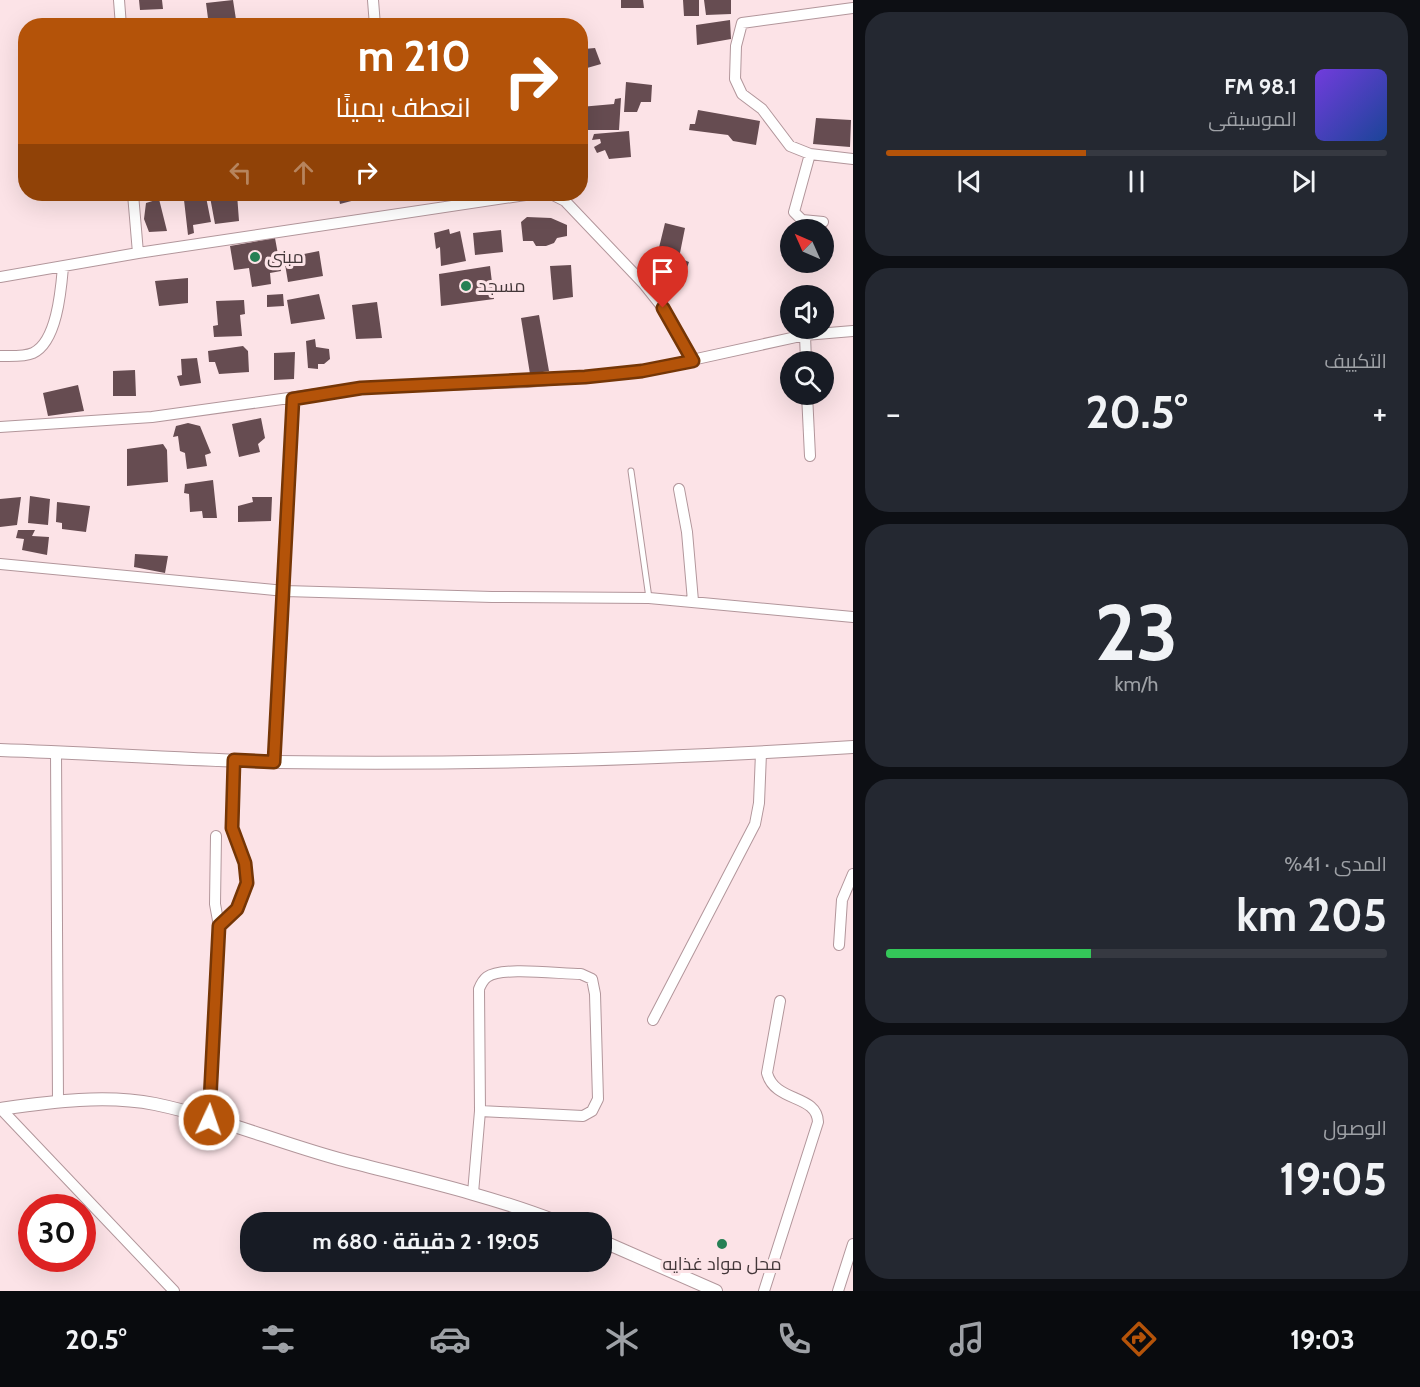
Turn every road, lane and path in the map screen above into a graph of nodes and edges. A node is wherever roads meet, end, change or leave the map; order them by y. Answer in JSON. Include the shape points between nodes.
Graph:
{"nodes":[{"id":1,"x":119,"y":0,"type":"edge"},
{"id":2,"x":374,"y":0,"type":"edge"},
{"id":3,"x":853,"y":8,"type":"edge"},
{"id":4,"x":120,"y":18,"type":"edge"},
{"id":5,"x":375,"y":18,"type":"edge"},
{"id":6,"x":810,"y":154,"type":"junction"},
{"id":7,"x":853,"y":159,"type":"edge"},
{"id":8,"x":134,"y":201,"type":"edge"},
{"id":9,"x":485,"y":201,"type":"edge"},
{"id":10,"x":566,"y":201,"type":"edge"},
{"id":11,"x":801,"y":219,"type":"edge"},
{"id":12,"x":138,"y":253,"type":"junction"},
{"id":13,"x":63,"y":267,"type":"junction"},
{"id":14,"x":0,"y":277,"type":"edge"},
{"id":15,"x":853,"y":331,"type":"edge"},
{"id":16,"x":834,"y":333,"type":"edge"},
{"id":17,"x":788,"y":339,"type":"edge"},
{"id":18,"x":0,"y":356,"type":"edge"},
{"id":19,"x":693,"y":361,"type":"junction"},
{"id":20,"x":293,"y":399,"type":"junction"},
{"id":21,"x":808,"y":405,"type":"edge"},
{"id":22,"x":0,"y":427,"type":"edge"},
{"id":23,"x":810,"y":456,"type":"dead end"},
{"id":24,"x":632,"y":471,"type":"dead end"},
{"id":25,"x":679,"y":489,"type":"dead end"},
{"id":26,"x":0,"y":564,"type":"edge"},
{"id":27,"x":285,"y":591,"type":"junction"},
{"id":28,"x":649,"y":598,"type":"junction"},
{"id":29,"x":693,"y":602,"type":"junction"},
{"id":30,"x":853,"y":617,"type":"edge"},
{"id":31,"x":853,"y":747,"type":"edge"},
{"id":32,"x":0,"y":750,"type":"edge"},
{"id":33,"x":56,"y":752,"type":"junction"},
{"id":34,"x":761,"y":753,"type":"junction"},
{"id":35,"x":234,"y":760,"type":"junction"},
{"id":36,"x":274,"y":762,"type":"junction"},
{"id":37,"x":216,"y":836,"type":"dead end"},
{"id":38,"x":853,"y":874,"type":"edge"},
{"id":39,"x":219,"y":926,"type":"junction"},
{"id":40,"x":839,"y":945,"type":"dead end"},
{"id":41,"x":780,"y":1001,"type":"dead end"},
{"id":42,"x":652,"y":1020,"type":"dead end"},
{"id":43,"x":58,"y":1101,"type":"junction"},
{"id":44,"x":1,"y":1109,"type":"edge"},
{"id":45,"x":480,"y":1111,"type":"junction"},
{"id":46,"x":209,"y":1120,"type":"junction"},
{"id":47,"x":473,"y":1193,"type":"junction"},
{"id":48,"x":529,"y":1212,"type":"edge"},
{"id":49,"x":853,"y":1244,"type":"edge"},
{"id":50,"x":612,"y":1245,"type":"edge"},
{"id":51,"x":174,"y":1291,"type":"edge"},
{"id":52,"x":716,"y":1291,"type":"edge"},
{"id":53,"x":764,"y":1291,"type":"edge"},
{"id":54,"x":837,"y":1291,"type":"edge"}],
"edges":[{"from":1,"to":4,"type":"street"},
{"from":2,"to":5,"type":"street"},
{"from":3,"to":6,"type":"street","via":[[742,23],[736,46],[735,79],[742,94],[762,109],[790,147]]},
{"from":6,"to":7,"type":"street"},
{"from":6,"to":11,"type":"street","via":[[794,212]]},
{"from":8,"to":12,"type":"street"},
{"from":9,"to":12,"type":"street"},
{"from":10,"to":19,"type":"street","via":[[663,308]]},
{"from":12,"to":13,"type":"street"},
{"from":13,"to":14,"type":"street"},
{"from":13,"to":18,"type":"street","via":[[58,304],[46,342],[29,354]]},
{"from":15,"to":16,"type":"street"},
{"from":17,"to":19,"type":"street"},
{"from":19,"to":20,"type":"street","via":[[585,377],[361,388]]},
{"from":20,"to":22,"type":"street","via":[[152,417]]},
{"from":20,"to":27,"type":"street"},
{"from":21,"to":23,"type":"street"},
{"from":24,"to":28,"type":"lane"},
{"from":25,"to":29,"type":"street"},
{"from":26,"to":27,"type":"street"},
{"from":27,"to":28,"type":"street"},
{"from":27,"to":36,"type":"street"},
{"from":28,"to":29,"type":"street"},
{"from":29,"to":30,"type":"street"},
{"from":31,"to":34,"type":"street"},
{"from":32,"to":33,"type":"street"},
{"from":33,"to":35,"type":"street"},
{"from":33,"to":43,"type":"street"},
{"from":34,"to":36,"type":"street","via":[[402,763]]},
{"from":34,"to":42,"type":"street","via":[[755,824]]},
{"from":35,"to":36,"type":"street"},
{"from":35,"to":39,"type":"street","via":[[232,828],[245,863],[247,883],[237,909]]},
{"from":37,"to":39,"type":"street","via":[[214,904]]},
{"from":38,"to":40,"type":"street","via":[[842,900]]},
{"from":39,"to":46,"type":"street"},
{"from":41,"to":53,"type":"street","via":[[767,1073],[770,1083],[811,1106],[818,1113],[818,1122]]},
{"from":43,"to":44,"type":"street"},
{"from":43,"to":46,"type":"street","via":[[154,1104]]},
{"from":44,"to":51,"type":"street"},
{"from":45,"to":45,"type":"street","via":[[583,1116],[592,1111],[598,1099],[592,979],[580,974],[502,972],[487,977],[479,989]]},
{"from":45,"to":47,"type":"street"},
{"from":46,"to":47,"type":"street"},
{"from":47,"to":48,"type":"street"},
{"from":49,"to":54,"type":"street"},
{"from":50,"to":52,"type":"street"}]}
